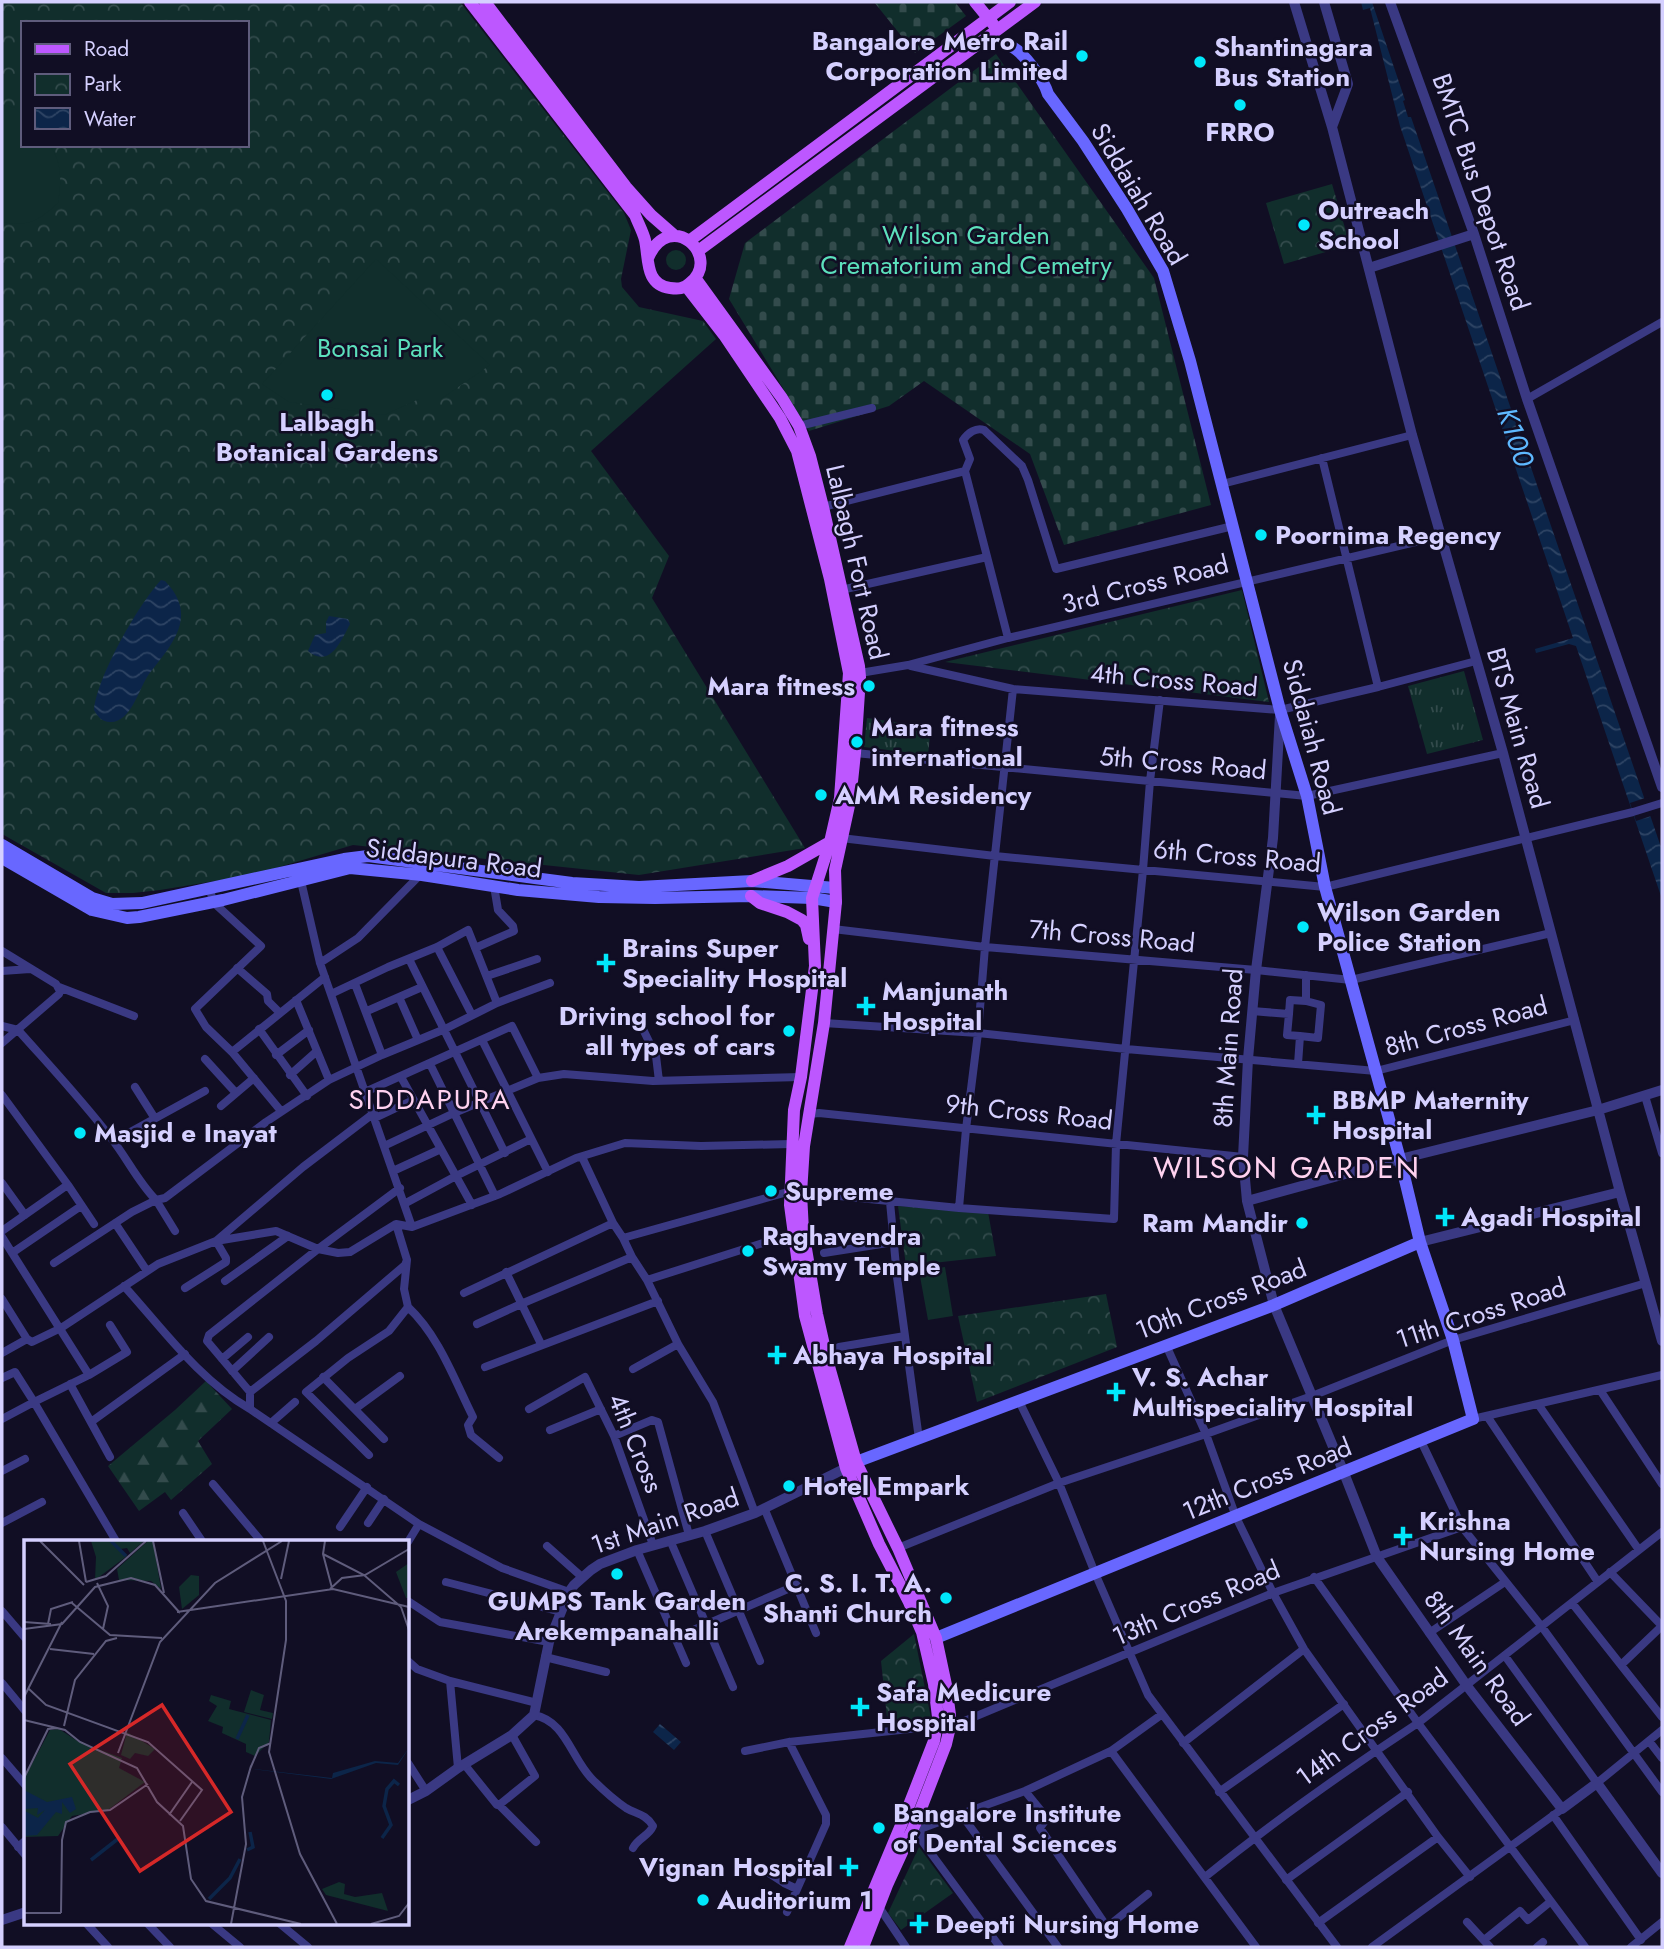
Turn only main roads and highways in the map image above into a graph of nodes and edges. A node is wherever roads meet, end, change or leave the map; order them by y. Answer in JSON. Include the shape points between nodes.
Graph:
{"nodes":[{"id":1,"x":470,"y":2,"type":"edge"},
{"id":2,"x":485,"y":2,"type":"edge"},
{"id":3,"x":975,"y":2,"type":"edge"},
{"id":4,"x":1010,"y":2,"type":"edge"},
{"id":5,"x":1035,"y":2,"type":"edge"},
{"id":6,"x":988,"y":18,"type":"junction"},
{"id":7,"x":998,"y":29,"type":"junction"},
{"id":8,"x":675,"y":236,"type":"junction"},
{"id":9,"x":694,"y":246,"type":"junction"},
{"id":10,"x":648,"y":258,"type":"junction"},
{"id":11,"x":691,"y":283,"type":"junction"},
{"id":12,"x":835,"y":840,"type":"junction"},
{"id":13,"x":2,"y":845,"type":"edge"},
{"id":14,"x":2,"y":858,"type":"edge"},
{"id":15,"x":423,"y":869,"type":"junction"},
{"id":16,"x":752,"y":881,"type":"junction"},
{"id":17,"x":835,"y":888,"type":"junction"},
{"id":18,"x":813,"y":892,"type":"junction"},
{"id":19,"x":211,"y":895,"type":"junction"},
{"id":20,"x":751,"y":896,"type":"junction"},
{"id":21,"x":836,"y":902,"type":"junction"},
{"id":22,"x":815,"y":966,"type":"junction"},
{"id":23,"x":1420,"y":1242,"type":"junction"},
{"id":24,"x":1473,"y":1419,"type":"joint"},
{"id":25,"x":851,"y":1465,"type":"junction"},
{"id":26,"x":936,"y":1638,"type":"junction"},
{"id":27,"x":944,"y":1727,"type":"junction"},
{"id":28,"x":850,"y":1947,"type":"edge"},
{"id":29,"x":863,"y":1947,"type":"edge"}],
"edges":[{"from":1,"to":10,"type":"main road","via":[[635,215]]},
{"from":2,"to":8,"type":"main road","via":[[626,187]]},
{"from":3,"to":6,"type":"main road"},
{"from":4,"to":6,"type":"main road"},
{"from":5,"to":7,"type":"main road"},
{"from":6,"to":7,"type":"main road"},
{"from":6,"to":9,"type":"main road"},
{"from":7,"to":9,"type":"main road"},
{"from":7,"to":23,"type":"main road","name":"Siddaiah Road","via":[[1046,86],[1163,271],[1307,796],[1325,887]]},
{"from":8,"to":9,"type":"main road"},
{"from":8,"to":10,"type":"main road","via":[[653,246]]},
{"from":9,"to":11,"type":"main road","via":[[701,262]]},
{"from":10,"to":11,"type":"main road","via":[[651,276],[665,288]]},
{"from":11,"to":12,"type":"main road","name":"Lalbagh Fort Road","via":[[780,418],[802,468],[849,673]]},
{"from":11,"to":12,"type":"main road","name":"Lalbagh Fort Road","via":[[782,398],[810,456],[860,673],[850,802]]},
{"from":12,"to":16,"type":"main road"},
{"from":12,"to":17,"type":"main road","name":"Lalbagh Fort Road"},
{"from":12,"to":18,"type":"main road","name":"Lalbagh Fort Road"},
{"from":13,"to":19,"type":"main road","name":"Siddapura Road","via":[[107,903],[142,904]]},
{"from":14,"to":19,"type":"main road","name":"Siddapura Road","via":[[99,913],[139,917]]},
{"from":15,"to":16,"type":"main road","name":"Siddapura Road","via":[[639,887]]},
{"from":15,"to":19,"type":"main road","name":"Siddapura Road","via":[[350,868]]},
{"from":15,"to":19,"type":"main road","name":"Siddapura Road","via":[[368,856]]},
{"from":15,"to":20,"type":"main road","name":"Siddapura Road","via":[[494,886],[617,898]]},
{"from":16,"to":18,"type":"main road","name":"Siddapura Road"},
{"from":17,"to":18,"type":"main road"},
{"from":17,"to":21,"type":"main road","name":"Lalbagh Fort Road"},
{"from":18,"to":20,"type":"main road","name":"Siddapura Road"},
{"from":18,"to":21,"type":"main road","name":"Siddapura Road"},
{"from":18,"to":22,"type":"main road"},
{"from":20,"to":22,"type":"main road","via":[[802,920]]},
{"from":21,"to":25,"type":"main road","name":"Lalbagh Fort Road","via":[[801,1193],[817,1314]]},
{"from":22,"to":25,"type":"main road","via":[[794,1110],[790,1205],[805,1316]]},
{"from":23,"to":24,"type":"main road","name":"Siddaiah Road","via":[[1453,1340]]},
{"from":23,"to":25,"type":"main road","name":"10th Cross Road","via":[[1274,1305]]},
{"from":24,"to":26,"type":"main road","name":"12th Cross Road"},
{"from":25,"to":26,"type":"main road","via":[[898,1548]]},
{"from":25,"to":27,"type":"main road","via":[[879,1544],[922,1632],[938,1717]]},
{"from":26,"to":27,"type":"main road","via":[[950,1715]]},
{"from":27,"to":28,"type":"main road","via":[[934,1741]]},
{"from":27,"to":29,"type":"main road","via":[[946,1744],[917,1827]]}]}
